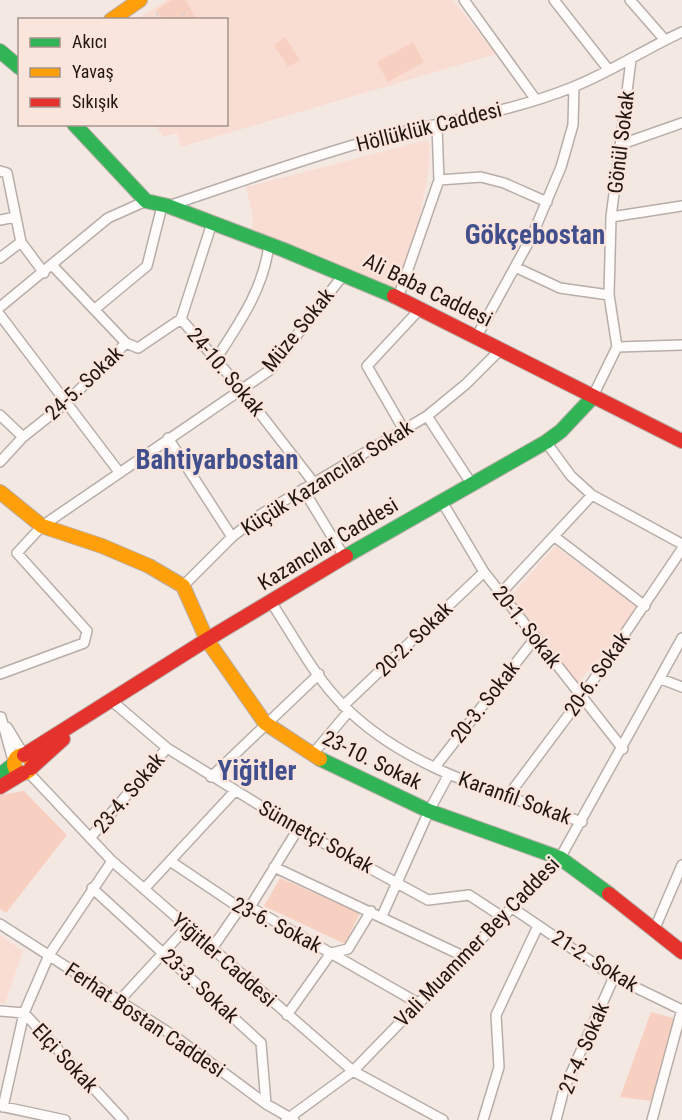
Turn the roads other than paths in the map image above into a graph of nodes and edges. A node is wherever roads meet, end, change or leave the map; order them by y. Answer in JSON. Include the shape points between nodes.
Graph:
{"nodes":[{"id":1,"x":140,"y":0,"type":"edge"},
{"id":2,"x":464,"y":0,"type":"edge"},
{"id":3,"x":554,"y":0,"type":"edge"},
{"id":4,"x":630,"y":0,"type":"edge"},
{"id":5,"x":114,"y":18,"type":"edge"},
{"id":6,"x":682,"y":32,"type":"edge"},
{"id":7,"x":665,"y":40,"type":"junction"},
{"id":8,"x":0,"y":51,"type":"edge"},
{"id":9,"x":631,"y":60,"type":"junction"},
{"id":10,"x":18,"y":66,"type":"edge"},
{"id":11,"x":608,"y":69,"type":"junction"},
{"id":12,"x":574,"y":87,"type":"junction"},
{"id":13,"x":536,"y":100,"type":"junction"},
{"id":14,"x":682,"y":123,"type":"edge"},
{"id":15,"x":76,"y":126,"type":"edge"},
{"id":16,"x":437,"y":126,"type":"junction"},
{"id":17,"x":622,"y":144,"type":"junction"},
{"id":18,"x":0,"y":171,"type":"edge"},
{"id":19,"x":440,"y":180,"type":"junction"},
{"id":20,"x":146,"y":201,"type":"junction"},
{"id":21,"x":547,"y":202,"type":"junction"},
{"id":22,"x":165,"y":206,"type":"junction"},
{"id":23,"x":682,"y":206,"type":"edge"},
{"id":24,"x":15,"y":217,"type":"junction"},
{"id":25,"x":611,"y":218,"type":"junction"},
{"id":26,"x":0,"y":220,"type":"edge"},
{"id":27,"x":212,"y":223,"type":"junction"},
{"id":28,"x":21,"y":242,"type":"junction"},
{"id":29,"x":269,"y":244,"type":"junction"},
{"id":30,"x":0,"y":258,"type":"edge"},
{"id":31,"x":52,"y":265,"type":"junction"},
{"id":32,"x":515,"y":267,"type":"junction"},
{"id":33,"x":44,"y":273,"type":"junction"},
{"id":34,"x":344,"y":274,"type":"junction"},
{"id":35,"x":609,"y":295,"type":"junction"},
{"id":36,"x":399,"y":298,"type":"junction"},
{"id":37,"x":0,"y":307,"type":"edge"},
{"id":38,"x":95,"y":309,"type":"junction"},
{"id":39,"x":420,"y":309,"type":"junction"},
{"id":40,"x":0,"y":315,"type":"edge"},
{"id":41,"x":181,"y":319,"type":"junction"},
{"id":42,"x":477,"y":336,"type":"junction"},
{"id":43,"x":126,"y":343,"type":"junction"},
{"id":44,"x":682,"y":345,"type":"edge"},
{"id":45,"x":617,"y":346,"type":"junction"},
{"id":46,"x":501,"y":349,"type":"junction"},
{"id":47,"x":216,"y":359,"type":"junction"},
{"id":48,"x":241,"y":389,"type":"junction"},
{"id":49,"x":592,"y":398,"type":"junction"},
{"id":50,"x":67,"y":402,"type":"junction"},
{"id":51,"x":0,"y":415,"type":"edge"},
{"id":52,"x":427,"y":416,"type":"junction"},
{"id":53,"x":404,"y":430,"type":"junction"},
{"id":54,"x":22,"y":437,"type":"junction"},
{"id":55,"x":168,"y":438,"type":"junction"},
{"id":56,"x":682,"y":441,"type":"edge"},
{"id":57,"x":546,"y":442,"type":"junction"},
{"id":58,"x":0,"y":462,"type":"edge"},
{"id":59,"x":118,"y":472,"type":"junction"},
{"id":60,"x":314,"y":483,"type":"junction"},
{"id":61,"x":471,"y":483,"type":"junction"},
{"id":62,"x":303,"y":489,"type":"junction"},
{"id":63,"x":0,"y":492,"type":"edge"},
{"id":64,"x":592,"y":495,"type":"junction"},
{"id":65,"x":441,"y":500,"type":"junction"},
{"id":66,"x":42,"y":526,"type":"junction"},
{"id":67,"x":232,"y":537,"type":"junction"},
{"id":68,"x":555,"y":537,"type":"junction"},
{"id":69,"x":682,"y":544,"type":"edge"},
{"id":70,"x":682,"y":549,"type":"edge"},
{"id":71,"x":345,"y":558,"type":"junction"},
{"id":72,"x":484,"y":572,"type":"junction"},
{"id":73,"x":183,"y":586,"type":"junction"},
{"id":74,"x":501,"y":593,"type":"junction"},
{"id":75,"x":271,"y":602,"type":"junction"},
{"id":76,"x":645,"y":606,"type":"junction"},
{"id":77,"x":536,"y":637,"type":"junction"},
{"id":78,"x":682,"y":638,"type":"edge"},
{"id":79,"x":207,"y":640,"type":"junction"},
{"id":80,"x":0,"y":674,"type":"edge"},
{"id":81,"x":319,"y":674,"type":"junction"},
{"id":82,"x":662,"y":679,"type":"junction"},
{"id":83,"x":682,"y":687,"type":"edge"},
{"id":84,"x":582,"y":697,"type":"junction"},
{"id":85,"x":112,"y":702,"type":"junction"},
{"id":86,"x":346,"y":709,"type":"junction"},
{"id":87,"x":0,"y":716,"type":"edge"},
{"id":88,"x":265,"y":723,"type":"junction"},
{"id":89,"x":3,"y":741,"type":"edge"},
{"id":90,"x":167,"y":748,"type":"junction"},
{"id":91,"x":623,"y":749,"type":"junction"},
{"id":92,"x":312,"y":755,"type":"junction"},
{"id":93,"x":24,"y":766,"type":"junction"},
{"id":94,"x":435,"y":767,"type":"junction"},
{"id":95,"x":449,"y":774,"type":"junction"},
{"id":96,"x":0,"y":775,"type":"edge"},
{"id":97,"x":211,"y":777,"type":"junction"},
{"id":98,"x":0,"y":787,"type":"edge"},
{"id":99,"x":235,"y":791,"type":"junction"},
{"id":100,"x":508,"y":796,"type":"junction"},
{"id":101,"x":429,"y":812,"type":"junction"},
{"id":102,"x":582,"y":822,"type":"junction"},
{"id":103,"x":298,"y":829,"type":"junction"},
{"id":104,"x":90,"y":838,"type":"junction"},
{"id":105,"x":560,"y":858,"type":"junction"},
{"id":106,"x":112,"y":861,"type":"junction"},
{"id":107,"x":170,"y":861,"type":"junction"},
{"id":108,"x":682,"y":865,"type":"edge"},
{"id":109,"x":274,"y":867,"type":"junction"},
{"id":110,"x":398,"y":883,"type":"junction"},
{"id":111,"x":92,"y":888,"type":"junction"},
{"id":112,"x":144,"y":890,"type":"junction"},
{"id":113,"x":511,"y":907,"type":"junction"},
{"id":114,"x":245,"y":908,"type":"junction"},
{"id":115,"x":370,"y":911,"type":"junction"},
{"id":116,"x":382,"y":916,"type":"junction"},
{"id":117,"x":501,"y":916,"type":"junction"},
{"id":118,"x":0,"y":924,"type":"edge"},
{"id":119,"x":538,"y":926,"type":"junction"},
{"id":120,"x":186,"y":928,"type":"junction"},
{"id":121,"x":655,"y":928,"type":"junction"},
{"id":122,"x":211,"y":950,"type":"junction"},
{"id":123,"x":164,"y":952,"type":"junction"},
{"id":124,"x":682,"y":952,"type":"edge"},
{"id":125,"x":331,"y":953,"type":"junction"},
{"id":126,"x":49,"y":955,"type":"junction"},
{"id":127,"x":463,"y":956,"type":"junction"},
{"id":128,"x":615,"y":977,"type":"junction"},
{"id":129,"x":120,"y":1000,"type":"junction"},
{"id":130,"x":418,"y":1003,"type":"junction"},
{"id":131,"x":682,"y":1010,"type":"edge"},
{"id":132,"x":0,"y":1011,"type":"edge"},
{"id":133,"x":24,"y":1013,"type":"junction"},
{"id":134,"x":287,"y":1015,"type":"junction"},
{"id":135,"x":353,"y":1071,"type":"junction"},
{"id":136,"x":266,"y":1104,"type":"junction"},
{"id":137,"x":2,"y":1106,"type":"edge"},
{"id":138,"x":290,"y":1119,"type":"edge"},
{"id":139,"x":65,"y":1120,"type":"edge"},
{"id":140,"x":123,"y":1120,"type":"edge"},
{"id":141,"x":443,"y":1120,"type":"edge"},
{"id":142,"x":483,"y":1120,"type":"edge"},
{"id":143,"x":556,"y":1120,"type":"edge"},
{"id":144,"x":652,"y":1120,"type":"edge"}],
"edges":[{"from":1,"to":5,"type":"street"},
{"from":2,"to":13,"type":"street"},
{"from":3,"to":11,"type":"street"},
{"from":4,"to":7,"type":"street"},
{"from":6,"to":7,"type":"street","name":"Höllüklük Caddesi"},
{"from":7,"to":9,"type":"street","name":"Höllüklük Caddesi"},
{"from":8,"to":10,"type":"street"},
{"from":9,"to":11,"type":"street","name":"Höllüklük Caddesi"},
{"from":9,"to":17,"type":"street","name":"Gönül Sokak"},
{"from":11,"to":12,"type":"street","name":"Höllüklük Caddesi"},
{"from":12,"to":13,"type":"street","name":"Höllüklük Caddesi"},
{"from":12,"to":21,"type":"street","via":[[573,125]]},
{"from":13,"to":16,"type":"street","name":"Höllüklük Caddesi"},
{"from":14,"to":17,"type":"street"},
{"from":15,"to":20,"type":"street"},
{"from":16,"to":19,"type":"street"},
{"from":16,"to":22,"type":"street","name":"Höllüklük Caddesi","via":[[367,141]]},
{"from":17,"to":25,"type":"street","name":"Gönül Sokak"},
{"from":18,"to":24,"type":"street","via":[[7,173]]},
{"from":19,"to":21,"type":"street","via":[[481,177]]},
{"from":19,"to":36,"type":"street"},
{"from":20,"to":22,"type":"street","name":"Ali Baba Caddesi"},
{"from":20,"to":31,"type":"street","via":[[108,218]]},
{"from":21,"to":32,"type":"street"},
{"from":22,"to":27,"type":"street","name":"Ali Baba Caddesi"},
{"from":22,"to":38,"type":"street","via":[[147,266]]},
{"from":23,"to":25,"type":"street"},
{"from":24,"to":26,"type":"street"},
{"from":24,"to":28,"type":"street"},
{"from":25,"to":35,"type":"street","name":"Gönül Sokak"},
{"from":27,"to":29,"type":"street","name":"Ali Baba Caddesi"},
{"from":27,"to":41,"type":"street"},
{"from":28,"to":30,"type":"street"},
{"from":28,"to":33,"type":"street"},
{"from":29,"to":34,"type":"street","name":"Ali Baba Caddesi"},
{"from":29,"to":47,"type":"street","via":[[266,270],[246,314]]},
{"from":31,"to":33,"type":"street"},
{"from":31,"to":38,"type":"street"},
{"from":32,"to":35,"type":"street","via":[[560,288]]},
{"from":32,"to":42,"type":"street"},
{"from":33,"to":37,"type":"street"},
{"from":34,"to":36,"type":"street","name":"Ali Baba Caddesi"},
{"from":34,"to":48,"type":"street","name":"Müze Sokak","via":[[270,370]]},
{"from":35,"to":45,"type":"street","name":"Gönül Sokak"},
{"from":36,"to":39,"type":"street","name":"Ali Baba Caddesi"},
{"from":38,"to":43,"type":"street"},
{"from":39,"to":42,"type":"street","name":"Ali Baba Caddesi"},
{"from":39,"to":53,"type":"street","via":[[367,366]]},
{"from":40,"to":50,"type":"street"},
{"from":41,"to":43,"type":"street","name":"24-5. Sokak","via":[[138,348]]},
{"from":41,"to":47,"type":"street","name":"24-10. Sokak"},
{"from":42,"to":46,"type":"street","name":"Ali Baba Caddesi"},
{"from":43,"to":50,"type":"street","name":"24-5. Sokak"},
{"from":44,"to":45,"type":"street"},
{"from":45,"to":49,"type":"street"},
{"from":46,"to":49,"type":"street","name":"Ali Baba Caddesi"},
{"from":46,"to":52,"type":"street","name":"Küçük Kazancılar Sokak"},
{"from":47,"to":48,"type":"street","name":"24-10. Sokak"},
{"from":48,"to":55,"type":"street","name":"Müze Sokak"},
{"from":48,"to":60,"type":"street","name":"24-10. Sokak"},
{"from":49,"to":56,"type":"street","name":"Ali Baba Caddesi"},
{"from":49,"to":57,"type":"street","name":"Kazancılar Caddesi"},
{"from":50,"to":54,"type":"street","name":"24-5. Sokak"},
{"from":50,"to":59,"type":"street"},
{"from":51,"to":54,"type":"street"},
{"from":52,"to":53,"type":"street","name":"Küçük Kazancılar Sokak"},
{"from":52,"to":61,"type":"street"},
{"from":53,"to":60,"type":"street","name":"Küçük Kazancılar Sokak"},
{"from":54,"to":58,"type":"street","name":"24-5. Sokak"},
{"from":55,"to":59,"type":"street","name":"Müze Sokak"},
{"from":55,"to":67,"type":"street"},
{"from":57,"to":61,"type":"street","name":"Kazancılar Caddesi"},
{"from":57,"to":64,"type":"street","via":[[571,476]]},
{"from":59,"to":66,"type":"street","name":"Müze Sokak"},
{"from":60,"to":62,"type":"street","name":"Küçük Kazancılar Sokak"},
{"from":61,"to":65,"type":"street","name":"Kazancılar Caddesi"},
{"from":62,"to":67,"type":"street","name":"Küçük Kazancılar Sokak"},
{"from":62,"to":71,"type":"street"},
{"from":63,"to":66,"type":"street"},
{"from":64,"to":68,"type":"street"},
{"from":64,"to":69,"type":"street"},
{"from":65,"to":71,"type":"street","name":"Kazancılar Caddesi"},
{"from":65,"to":72,"type":"street","name":"20-1. Sokak"},
{"from":66,"to":73,"type":"street","via":[[140,562]]},
{"from":66,"to":80,"type":"street","name":"Müze Sokak","via":[[17,553],[87,631],[84,643]]},
{"from":67,"to":73,"type":"street","name":"Küçük Kazancılar Sokak"},
{"from":68,"to":74,"type":"street"},
{"from":68,"to":76,"type":"street"},
{"from":70,"to":76,"type":"street","name":"20-6. Sokak"},
{"from":71,"to":75,"type":"street","name":"Kazancılar Caddesi"},
{"from":72,"to":74,"type":"street","name":"20-1. Sokak"},
{"from":72,"to":86,"type":"street","name":"20-2. Sokak"},
{"from":73,"to":79,"type":"street","name":"23-10. Sokak"},
{"from":74,"to":77,"type":"street","name":"20-1. Sokak"},
{"from":75,"to":79,"type":"street","name":"Kazancılar Caddesi"},
{"from":75,"to":81,"type":"street","name":"Karanfil Sokak"},
{"from":76,"to":84,"type":"street","name":"20-6. Sokak"},
{"from":77,"to":84,"type":"street","name":"20-1. Sokak"},
{"from":77,"to":94,"type":"street","name":"20-3. Sokak"},
{"from":78,"to":82,"type":"street","name":"Vali Muammer Bey Caddesi"},
{"from":79,"to":85,"type":"street","name":"Kazancılar Caddesi"},
{"from":79,"to":88,"type":"street","name":"23-10. Sokak"},
{"from":81,"to":86,"type":"street","name":"Karanfil Sokak"},
{"from":81,"to":88,"type":"street"},
{"from":82,"to":83,"type":"street"},
{"from":82,"to":91,"type":"street","name":"Vali Muammer Bey Caddesi"},
{"from":84,"to":91,"type":"street","name":"20-1. Sokak"},
{"from":84,"to":100,"type":"street","name":"20-6. Sokak"},
{"from":85,"to":90,"type":"street","name":"Sünnetçi Sokak"},
{"from":85,"to":93,"type":"street","name":"Kazancılar Caddesi"},
{"from":86,"to":92,"type":"street","name":"20-2. Sokak"},
{"from":86,"to":94,"type":"street","name":"Karanfil Sokak","via":[[388,742]]},
{"from":87,"to":89,"type":"street"},
{"from":87,"to":93,"type":"street"},
{"from":88,"to":92,"type":"street","name":"23-10. Sokak"},
{"from":88,"to":97,"type":"street"},
{"from":89,"to":93,"type":"street"},
{"from":90,"to":97,"type":"street","name":"Sünnetçi Sokak"},
{"from":90,"to":104,"type":"street","name":"23-4. Sokak"},
{"from":91,"to":102,"type":"street","name":"Vali Muammer Bey Caddesi"},
{"from":92,"to":101,"type":"street","name":"23-10. Sokak"},
{"from":93,"to":96,"type":"street"},
{"from":93,"to":98,"type":"street"},
{"from":93,"to":104,"type":"street","name":"Yiğitler Caddesi"},
{"from":94,"to":95,"type":"street","name":"Karanfil Sokak"},
{"from":95,"to":100,"type":"street","name":"Karanfil Sokak"},
{"from":95,"to":101,"type":"street"},
{"from":97,"to":99,"type":"street","name":"Sünnetçi Sokak"},
{"from":99,"to":103,"type":"street","name":"Sünnetçi Sokak"},
{"from":99,"to":107,"type":"street"},
{"from":100,"to":102,"type":"street","name":"Karanfil Sokak"},
{"from":101,"to":105,"type":"street","name":"23-10. Sokak"},
{"from":101,"to":110,"type":"street"},
{"from":102,"to":105,"type":"street","name":"Vali Muammer Bey Caddesi"},
{"from":103,"to":109,"type":"street"},
{"from":103,"to":110,"type":"street","name":"Sünnetçi Sokak"},
{"from":104,"to":106,"type":"street","name":"Yiğitler Caddesi"},
{"from":105,"to":113,"type":"street","name":"Vali Muammer Bey Caddesi"},
{"from":105,"to":121,"type":"street","name":"23-10. Sokak"},
{"from":106,"to":111,"type":"street"},
{"from":106,"to":112,"type":"street","name":"Yiğitler Caddesi"},
{"from":107,"to":112,"type":"street"},
{"from":107,"to":114,"type":"street","name":"23-6. Sokak"},
{"from":108,"to":121,"type":"street"},
{"from":109,"to":114,"type":"street"},
{"from":109,"to":115,"type":"street"},
{"from":110,"to":116,"type":"street"},
{"from":110,"to":117,"type":"street","name":"Sünnetçi Sokak","via":[[428,900],[469,895]]},
{"from":111,"to":123,"type":"street","name":"23-3. Sokak"},
{"from":111,"to":126,"type":"street"},
{"from":112,"to":120,"type":"street","name":"Yiğitler Caddesi"},
{"from":113,"to":117,"type":"street","name":"Vali Muammer Bey Caddesi"},
{"from":113,"to":119,"type":"street","name":"21-2. Sokak"},
{"from":114,"to":122,"type":"street"},
{"from":114,"to":125,"type":"street","name":"23-6. Sokak"},
{"from":115,"to":116,"type":"street"},
{"from":115,"to":125,"type":"street","via":[[348,949]]},
{"from":116,"to":127,"type":"street"},
{"from":117,"to":127,"type":"street","name":"Vali Muammer Bey Caddesi"},
{"from":118,"to":126,"type":"street","name":"Ferhat Bostan Caddesi"},
{"from":119,"to":128,"type":"street","name":"21-2. Sokak"},
{"from":119,"to":142,"type":"street","via":[[496,1015],[499,1067]]},
{"from":120,"to":122,"type":"street","name":"Yiğitler Caddesi"},
{"from":120,"to":123,"type":"street"},
{"from":121,"to":124,"type":"street","name":"23-10. Sokak"},
{"from":122,"to":134,"type":"street","name":"Yiğitler Caddesi"},
{"from":123,"to":129,"type":"street"},
{"from":123,"to":136,"type":"street","name":"23-3. Sokak","via":[[261,1043]]},
{"from":125,"to":130,"type":"street","name":"23-6. Sokak"},
{"from":125,"to":134,"type":"street"},
{"from":126,"to":129,"type":"street","name":"Ferhat Bostan Caddesi"},
{"from":126,"to":133,"type":"street"},
{"from":127,"to":130,"type":"street","name":"Vali Muammer Bey Caddesi"},
{"from":128,"to":131,"type":"street","name":"21-2. Sokak"},
{"from":128,"to":143,"type":"street","name":"21-4. Sokak","via":[[564,1089]]},
{"from":129,"to":136,"type":"street","name":"Ferhat Bostan Caddesi"},
{"from":130,"to":135,"type":"street","name":"Vali Muammer Bey Caddesi"},
{"from":131,"to":144,"type":"street"},
{"from":132,"to":133,"type":"street","name":"Elçi Sokak"},
{"from":133,"to":137,"type":"street"},
{"from":133,"to":140,"type":"street","name":"Elçi Sokak"},
{"from":134,"to":135,"type":"street","name":"Yiğitler Caddesi"},
{"from":135,"to":138,"type":"street","name":"Vali Muammer Bey Caddesi"},
{"from":135,"to":141,"type":"street","name":"Yiğitler Caddesi"},
{"from":136,"to":138,"type":"street","name":"Ferhat Bostan Caddesi"},
{"from":137,"to":139,"type":"street"}]}
